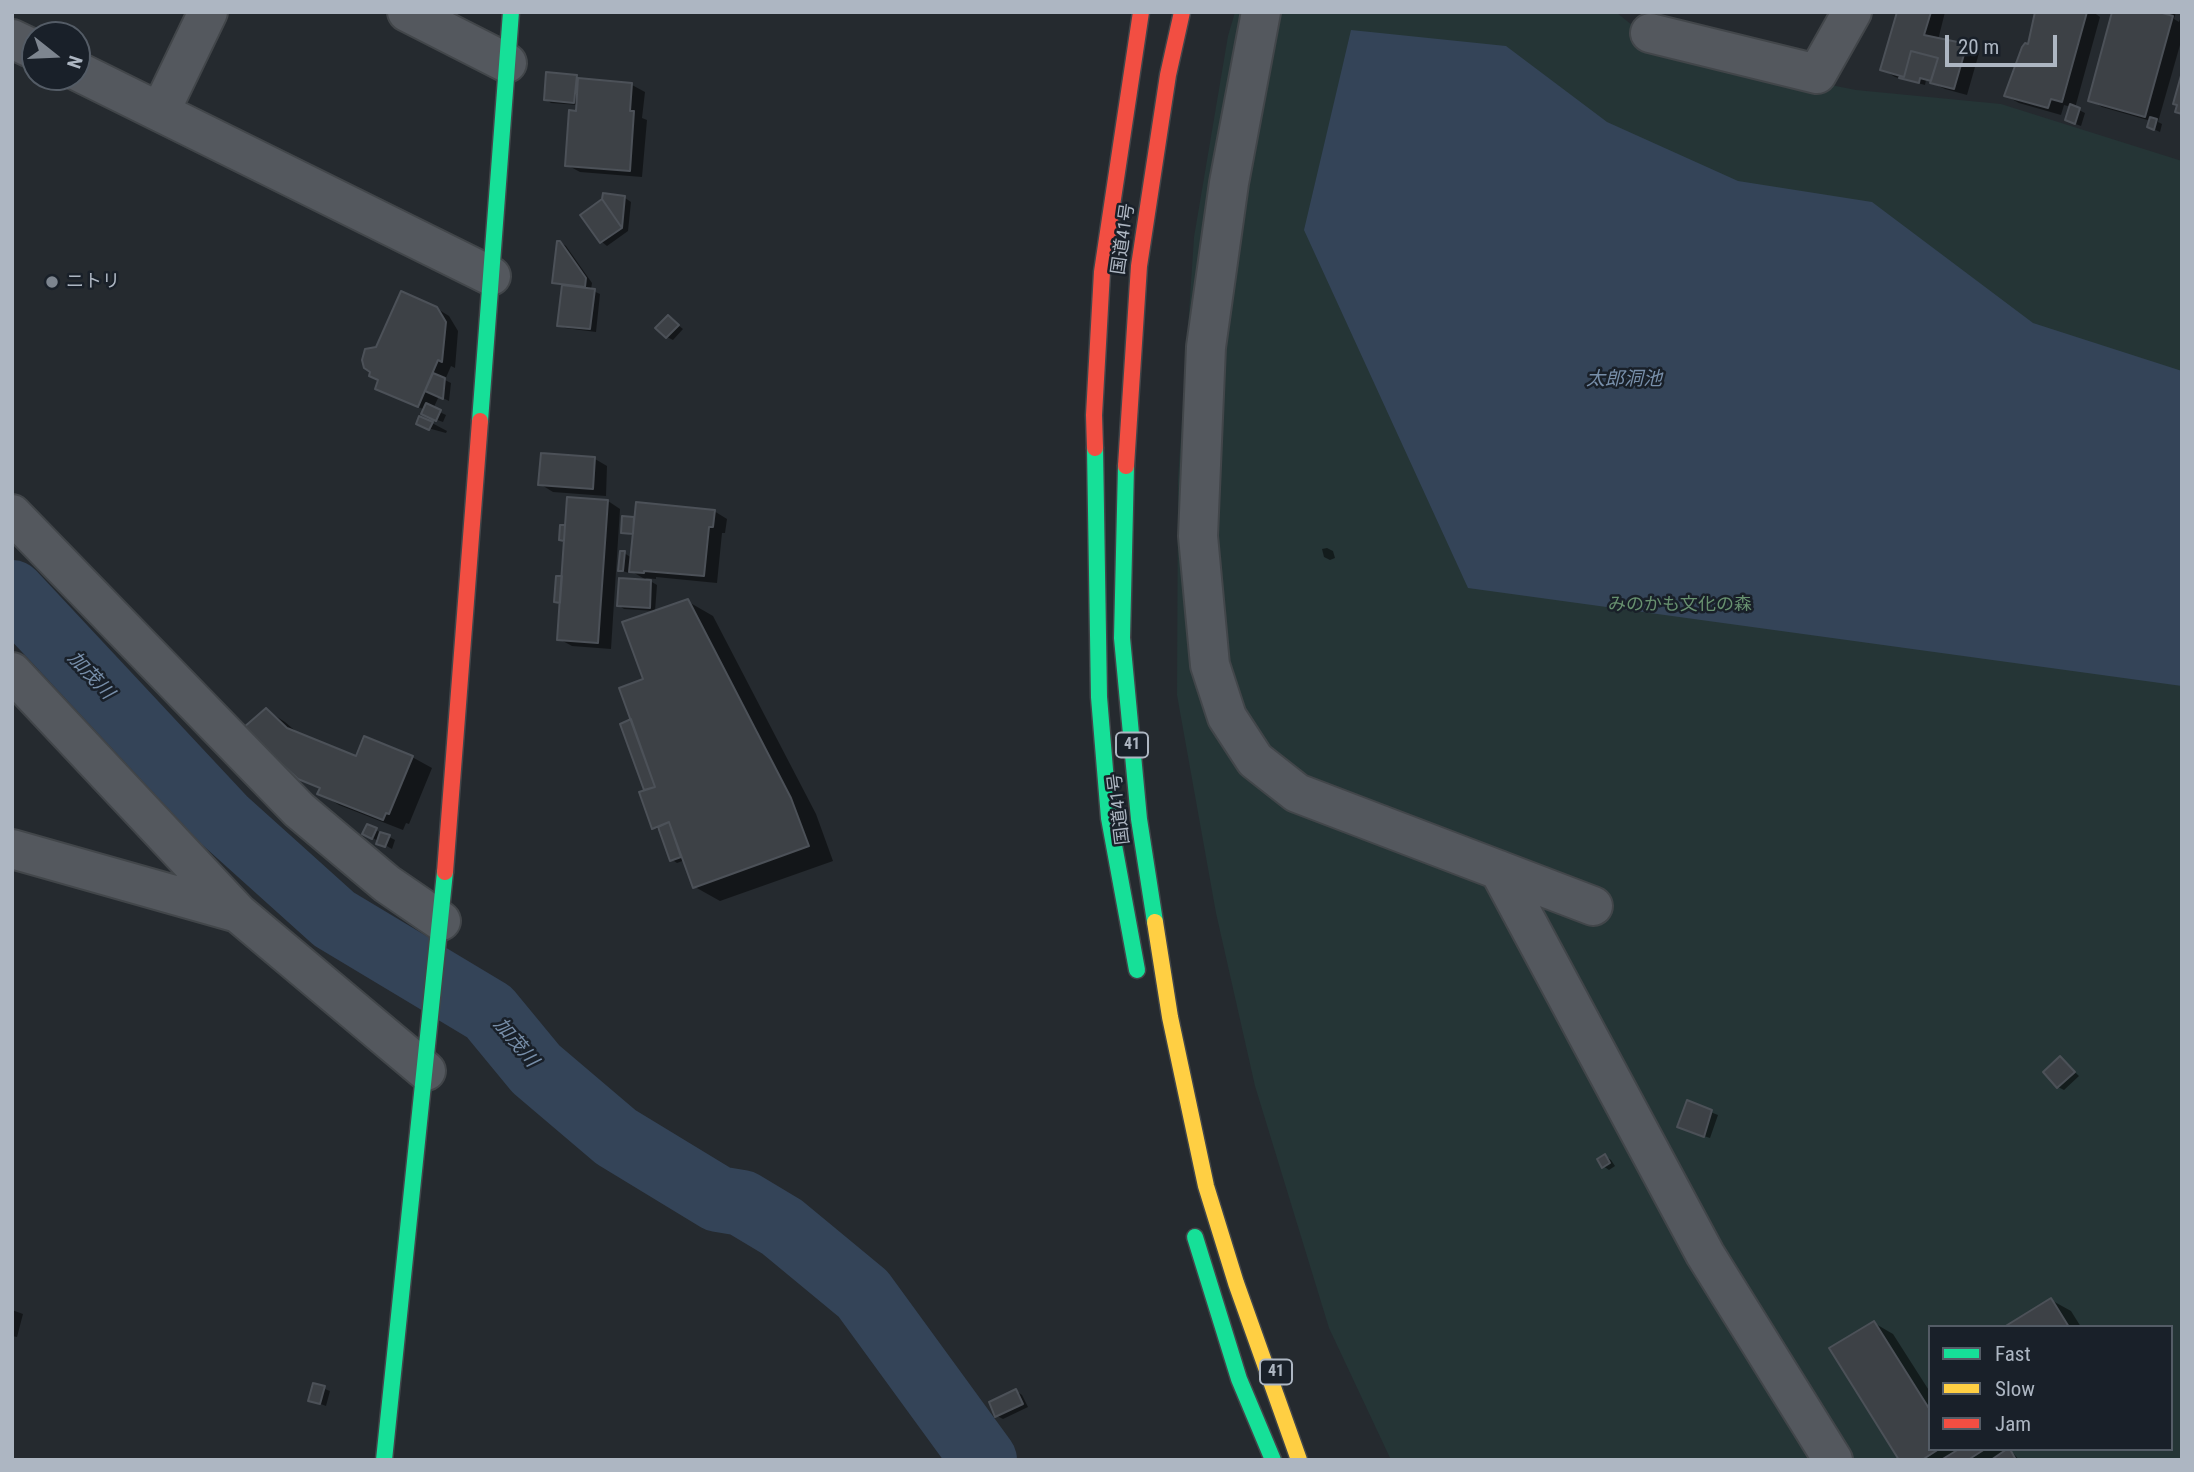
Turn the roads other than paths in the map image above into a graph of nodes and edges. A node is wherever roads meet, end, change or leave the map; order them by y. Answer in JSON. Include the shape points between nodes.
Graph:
{"nodes":[{"id":1,"x":208,"y":12,"type":"edge"},
{"id":2,"x":407,"y":12,"type":"edge"},
{"id":3,"x":511,"y":12,"type":"edge"},
{"id":4,"x":1141,"y":12,"type":"edge"},
{"id":5,"x":1182,"y":12,"type":"edge"},
{"id":6,"x":1261,"y":12,"type":"edge"},
{"id":7,"x":1852,"y":12,"type":"edge"},
{"id":8,"x":1650,"y":33,"type":"dead end"},
{"id":9,"x":507,"y":63,"type":"junction"},
{"id":10,"x":91,"y":78,"type":"edge"},
{"id":11,"x":160,"y":112,"type":"junction"},
{"id":12,"x":491,"y":276,"type":"junction"},
{"id":13,"x":12,"y":514,"type":"edge"},
{"id":14,"x":12,"y":672,"type":"edge"},
{"id":15,"x":12,"y":849,"type":"edge"},
{"id":16,"x":1499,"y":870,"type":"junction"},
{"id":17,"x":1593,"y":906,"type":"dead end"},
{"id":18,"x":238,"y":913,"type":"junction"},
{"id":19,"x":441,"y":920,"type":"junction"},
{"id":20,"x":1140,"y":991,"type":"dead end"},
{"id":21,"x":426,"y":1071,"type":"junction"},
{"id":22,"x":1192,"y":1226,"type":"dead end"},
{"id":23,"x":1239,"y":1379,"type":"junction"},
{"id":24,"x":1305,"y":1454,"type":"edge"},
{"id":25,"x":384,"y":1460,"type":"edge"},
{"id":26,"x":1260,"y":1460,"type":"edge"},
{"id":27,"x":1273,"y":1460,"type":"edge"},
{"id":28,"x":1833,"y":1460,"type":"edge"}],
"edges":[{"from":1,"to":11,"type":"street"},
{"from":2,"to":9,"type":"street"},
{"from":3,"to":9,"type":"main road"},
{"from":4,"to":20,"type":"main road","name":"国道41号","number":"41","via":[[1102,272],[1094,415],[1098,697],[1109,817]]},
{"from":5,"to":24,"type":"main road","name":"国道41号","number":"41","via":[[1139,267],[1126,452],[1122,638],[1139,819],[1170,1017],[1206,1186],[1237,1283]]},
{"from":6,"to":16,"type":"street","via":[[1229,183],[1206,347],[1198,536],[1210,665],[1227,717],[1255,760],[1297,793]]},
{"from":7,"to":8,"type":"street","via":[[1817,74]]},
{"from":9,"to":12,"type":"main road"},
{"from":10,"to":11,"type":"street"},
{"from":11,"to":12,"type":"street"},
{"from":12,"to":19,"type":"main road"},
{"from":13,"to":19,"type":"street","via":[[299,810],[387,884]]},
{"from":14,"to":18,"type":"street"},
{"from":15,"to":18,"type":"street"},
{"from":16,"to":17,"type":"street"},
{"from":16,"to":28,"type":"street","via":[[1706,1254]]},
{"from":18,"to":21,"type":"street"},
{"from":19,"to":21,"type":"main road"},
{"from":21,"to":25,"type":"main road"},
{"from":22,"to":23,"type":"main road","number":"41"},
{"from":23,"to":26,"type":"main road","number":"41"},
{"from":23,"to":27,"type":"main road","number":"41"}]}
